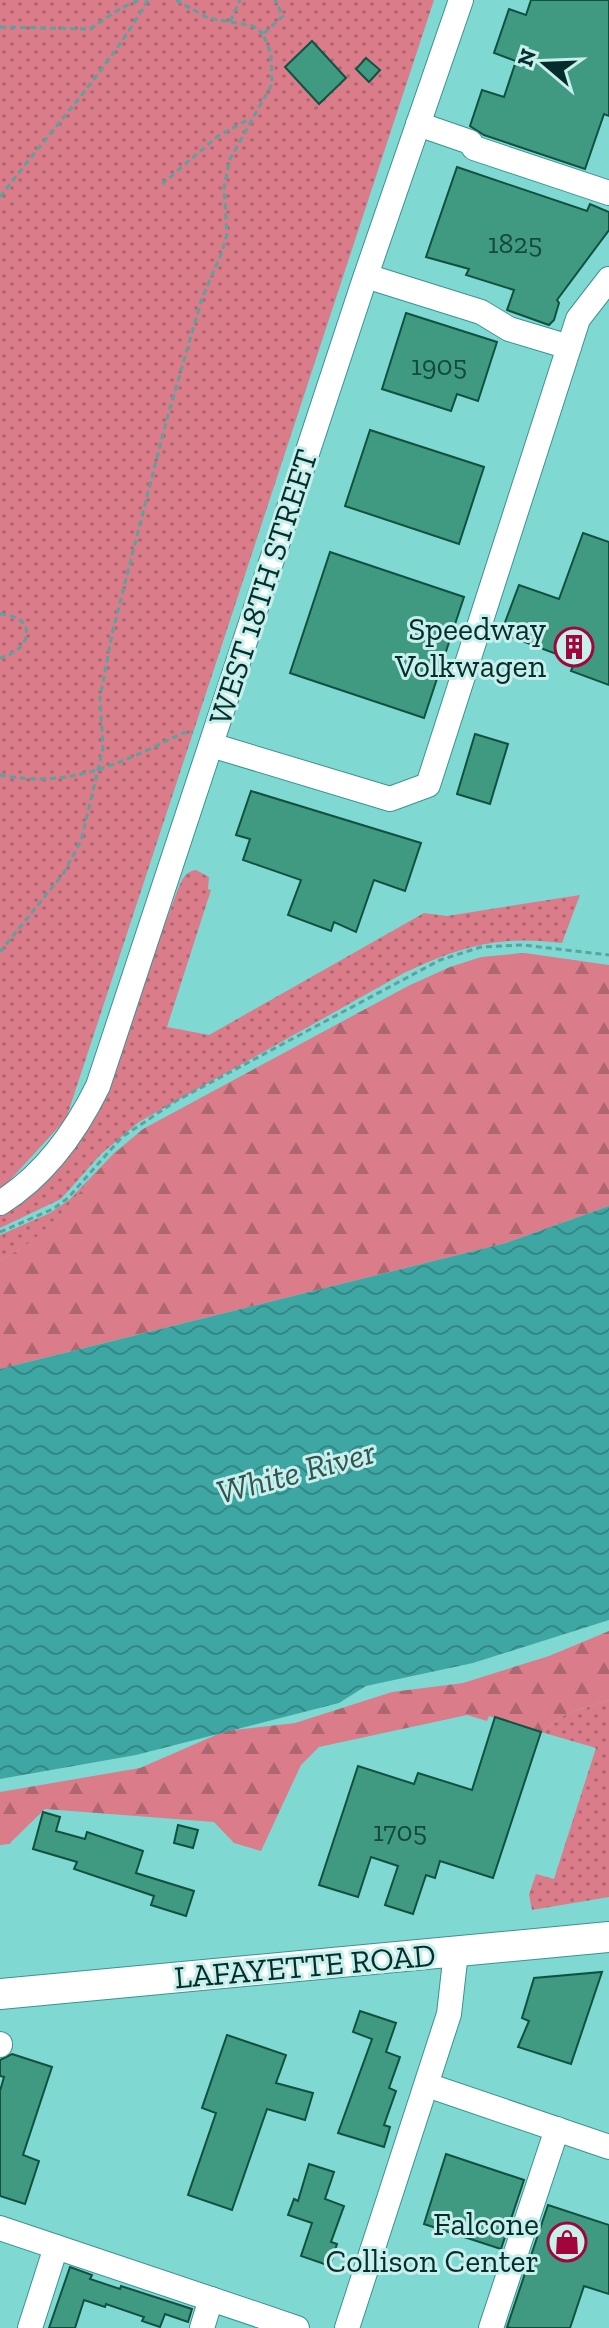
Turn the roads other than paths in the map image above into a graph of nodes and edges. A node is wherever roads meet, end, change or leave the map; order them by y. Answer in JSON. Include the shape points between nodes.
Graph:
{"nodes":[{"id":1,"x":461,"y":0,"type":"edge"},
{"id":2,"x":418,"y":124,"type":"junction"},
{"id":3,"x":609,"y":193,"type":"edge"},
{"id":4,"x":366,"y":276,"type":"junction"},
{"id":5,"x":609,"y":279,"type":"edge"},
{"id":6,"x":569,"y":347,"type":"junction"},
{"id":7,"x":214,"y":737,"type":"junction"},
{"id":8,"x":0,"y":1203,"type":"edge"},
{"id":9,"x":608,"y":1937,"type":"edge"},
{"id":10,"x":456,"y":1952,"type":"junction"},
{"id":11,"x":0,"y":1994,"type":"edge"},
{"id":12,"x":427,"y":2085,"type":"junction"},
{"id":13,"x":557,"y":2129,"type":"junction"},
{"id":14,"x":609,"y":2147,"type":"edge"},
{"id":15,"x":0,"y":2228,"type":"edge"},
{"id":16,"x":56,"y":2247,"type":"junction"},
{"id":17,"x":211,"y":2299,"type":"junction"},
{"id":18,"x":30,"y":2328,"type":"edge"},
{"id":19,"x":202,"y":2328,"type":"edge"},
{"id":20,"x":297,"y":2328,"type":"edge"},
{"id":21,"x":347,"y":2328,"type":"edge"},
{"id":22,"x":491,"y":2328,"type":"edge"}],
"edges":[{"from":1,"to":2,"type":"street","name":"WEST 18TH STREET"},
{"from":2,"to":3,"type":"street"},
{"from":2,"to":4,"type":"street","name":"WEST 18TH STREET"},
{"from":4,"to":6,"type":"street"},
{"from":4,"to":7,"type":"street","name":"WEST 18TH STREET"},
{"from":5,"to":6,"type":"street","via":[[578,319]]},
{"from":6,"to":7,"type":"street","via":[[428,785],[390,799]]},
{"from":7,"to":8,"type":"street","name":"WEST 18TH STREET","via":[[98,1086],[78,1124],[46,1164]]},
{"from":9,"to":10,"type":"main road","name":"LAFAYETTE ROAD"},
{"from":10,"to":11,"type":"main road","name":"LAFAYETTE ROAD"},
{"from":10,"to":12,"type":"street","via":[[452,2003]]},
{"from":12,"to":13,"type":"street"},
{"from":12,"to":21,"type":"street"},
{"from":13,"to":14,"type":"street"},
{"from":13,"to":22,"type":"street"},
{"from":15,"to":16,"type":"street"},
{"from":16,"to":17,"type":"street"},
{"from":16,"to":18,"type":"street"},
{"from":17,"to":19,"type":"street"},
{"from":17,"to":20,"type":"street"}]}
